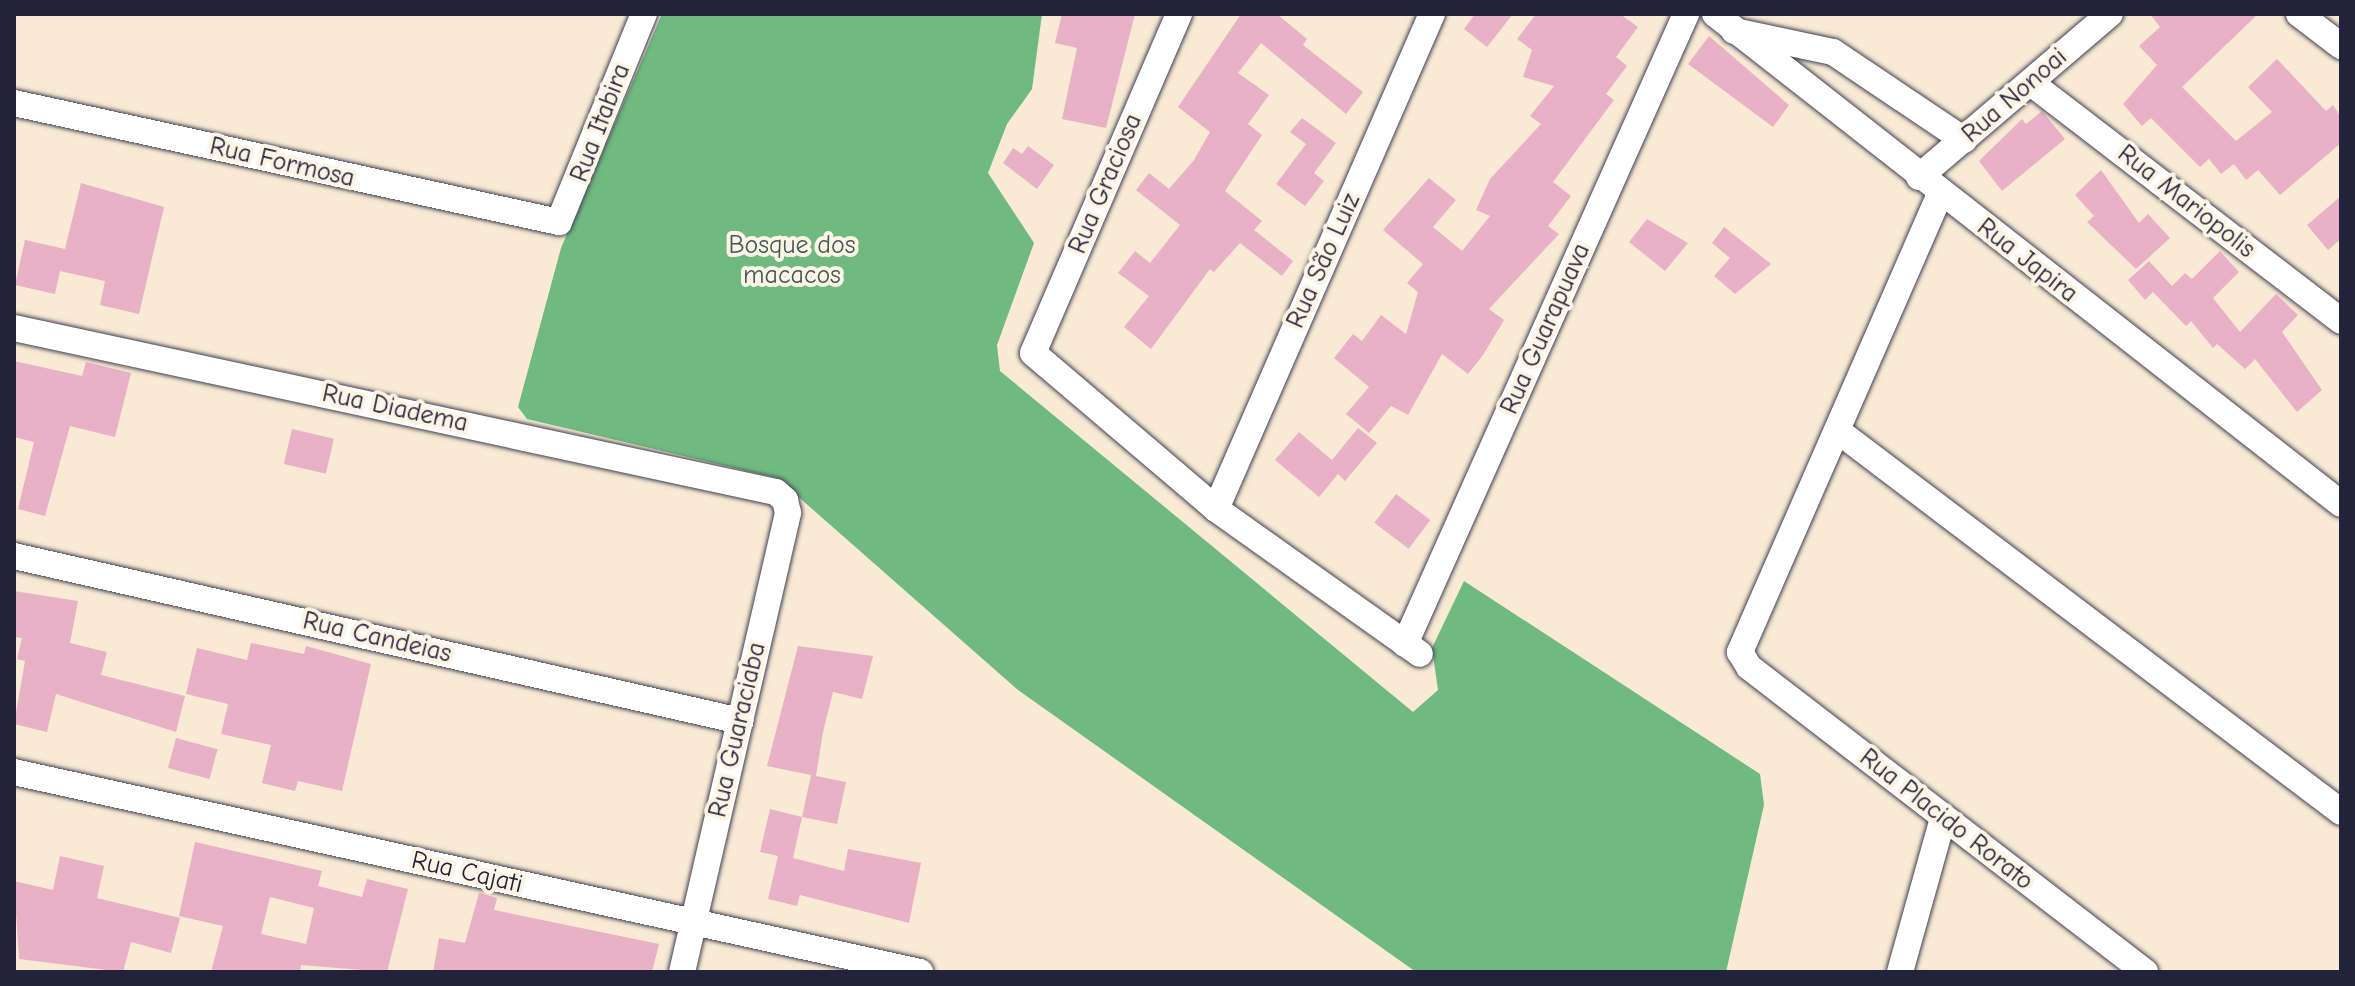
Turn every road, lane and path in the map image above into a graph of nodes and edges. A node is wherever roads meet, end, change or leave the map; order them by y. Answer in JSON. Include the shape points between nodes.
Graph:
{"nodes":[{"id":1,"x":644,"y":14,"type":"edge"},
{"id":2,"x":1179,"y":14,"type":"edge"},
{"id":3,"x":1432,"y":14,"type":"edge"},
{"id":4,"x":1686,"y":14,"type":"edge"},
{"id":5,"x":2110,"y":14,"type":"edge"},
{"id":6,"x":2299,"y":14,"type":"edge"},
{"id":7,"x":1724,"y":22,"type":"edge"},
{"id":8,"x":2341,"y":46,"type":"edge"},
{"id":9,"x":2031,"y":83,"type":"junction"},
{"id":10,"x":14,"y":103,"type":"edge"},
{"id":11,"x":1964,"y":140,"type":"junction"},
{"id":12,"x":1919,"y":177,"type":"junction"},
{"id":13,"x":1940,"y":194,"type":"junction"},
{"id":14,"x":550,"y":223,"type":"joint"},
{"id":15,"x":2341,"y":321,"type":"edge"},
{"id":16,"x":14,"y":328,"type":"edge"},
{"id":17,"x":1838,"y":431,"type":"junction"},
{"id":18,"x":776,"y":492,"type":"joint"},
{"id":19,"x":2341,"y":504,"type":"edge"},
{"id":20,"x":1216,"y":509,"type":"junction"},
{"id":21,"x":14,"y":556,"type":"edge"},
{"id":22,"x":740,"y":721,"type":"junction"},
{"id":23,"x":14,"y":772,"type":"edge"},
{"id":24,"x":2341,"y":812,"type":"edge"},
{"id":25,"x":1943,"y":818,"type":"junction"},
{"id":26,"x":692,"y":923,"type":"junction"},
{"id":27,"x":682,"y":972,"type":"edge"},
{"id":28,"x":920,"y":972,"type":"edge"},
{"id":29,"x":1900,"y":972,"type":"edge"},
{"id":30,"x":2145,"y":972,"type":"edge"}],
"edges":[{"from":1,"to":14,"type":"street","name":"Rua Itabira","via":[[564,218]]},
{"from":2,"to":20,"type":"street","name":"Rua Graciosa","via":[[1033,353]]},
{"from":3,"to":20,"type":"street","name":"Rua São Luiz"},
{"from":4,"to":20,"type":"street","name":"Rua Guarapuava","via":[[1413,649]]},
{"from":5,"to":9,"type":"street","name":"Rua Nonoai"},
{"from":6,"to":8,"type":"street"},
{"from":7,"to":11,"type":"street","via":[[1833,52]]},
{"from":7,"to":12,"type":"street","name":"Rua Japira"},
{"from":9,"to":11,"type":"street","name":"Rua Nonoai"},
{"from":9,"to":15,"type":"street","name":"Rua Mariopolis"},
{"from":10,"to":14,"type":"street","name":"Rua Formosa"},
{"from":11,"to":12,"type":"street","name":"Rua Nonoai"},
{"from":12,"to":13,"type":"street","name":"Rua Japira"},
{"from":13,"to":17,"type":"street"},
{"from":13,"to":19,"type":"street","name":"Rua Japira"},
{"from":16,"to":18,"type":"street","name":"Rua Diadema"},
{"from":17,"to":24,"type":"street"},
{"from":17,"to":25,"type":"street","name":"Rua Placido Rorato","via":[[1746,627],[1740,652],[1749,667]]},
{"from":18,"to":22,"type":"street","name":"Rua Guaraciaba","via":[[788,513]]},
{"from":21,"to":22,"type":"street","name":"Rua Candeias"},
{"from":22,"to":26,"type":"street","name":"Rua Guaraciaba"},
{"from":23,"to":26,"type":"street","name":"Rua Cajati"},
{"from":25,"to":29,"type":"street"},
{"from":25,"to":30,"type":"street","name":"Rua Placido Rorato"},
{"from":26,"to":27,"type":"street","name":"Rua Guaraciaba"},
{"from":26,"to":28,"type":"street","name":"Rua Cajati"}]}
